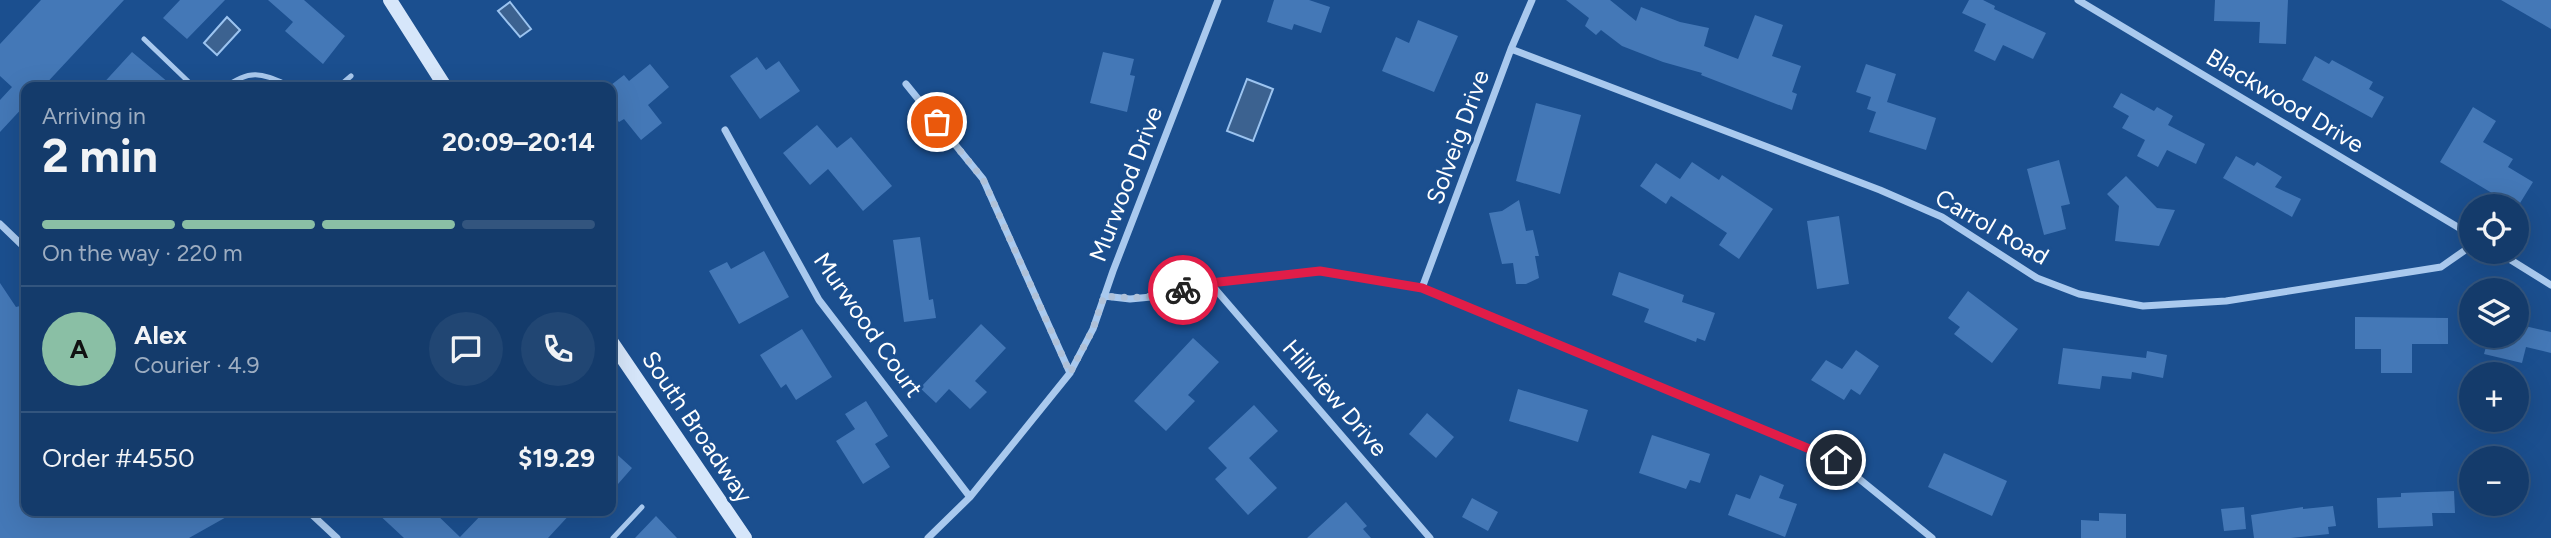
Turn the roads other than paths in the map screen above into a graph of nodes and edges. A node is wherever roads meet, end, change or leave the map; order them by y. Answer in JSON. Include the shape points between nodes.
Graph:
{"nodes":[{"id":1,"x":390,"y":0,"type":"edge"},
{"id":2,"x":1218,"y":0,"type":"edge"},
{"id":3,"x":1532,"y":0,"type":"edge"},
{"id":4,"x":2078,"y":0,"type":"edge"},
{"id":5,"x":144,"y":39,"type":"dead end"},
{"id":6,"x":1511,"y":49,"type":"junction"},
{"id":7,"x":351,"y":76,"type":"dead end"},
{"id":8,"x":189,"y":82,"type":"edge"},
{"id":9,"x":231,"y":82,"type":"edge"},
{"id":10,"x":280,"y":82,"type":"edge"},
{"id":11,"x":344,"y":82,"type":"edge"},
{"id":12,"x":442,"y":82,"type":"edge"},
{"id":13,"x":906,"y":84,"type":"dead end"},
{"id":14,"x":726,"y":131,"type":"dead end"},
{"id":15,"x":0,"y":224,"type":"edge"},
{"id":16,"x":2459,"y":228,"type":"edge"},
{"id":17,"x":21,"y":244,"type":"edge"},
{"id":18,"x":2459,"y":254,"type":"edge"},
{"id":19,"x":2517,"y":264,"type":"edge"},
{"id":20,"x":1210,"y":283,"type":"junction"},
{"id":21,"x":2551,"y":285,"type":"edge"},
{"id":22,"x":1422,"y":288,"type":"junction"},
{"id":23,"x":1104,"y":296,"type":"junction"},
{"id":24,"x":616,"y":348,"type":"edge"},
{"id":25,"x":1070,"y":373,"type":"junction"},
{"id":26,"x":970,"y":497,"type":"junction"},
{"id":27,"x":642,"y":507,"type":"dead end"},
{"id":28,"x":313,"y":516,"type":"edge"},
{"id":29,"x":337,"y":538,"type":"edge"},
{"id":30,"x":613,"y":538,"type":"edge"},
{"id":31,"x":745,"y":538,"type":"edge"},
{"id":32,"x":928,"y":538,"type":"edge"},
{"id":33,"x":1430,"y":538,"type":"edge"},
{"id":34,"x":1932,"y":538,"type":"edge"}],
"edges":[{"from":1,"to":12,"type":"main road"},
{"from":2,"to":23,"type":"street","name":"Murwood Drive"},
{"from":3,"to":6,"type":"street","name":"Solveig Drive"},
{"from":4,"to":16,"type":"street","name":"Blackwood Drive"},
{"from":5,"to":8,"type":"lane"},
{"from":6,"to":18,"type":"street","name":"Carrol Road","via":[[1880,190],[1942,217],[2038,278],[2079,294],[2143,306],[2226,301],[2441,267]]},
{"from":6,"to":22,"type":"street","name":"Solveig Drive"},
{"from":7,"to":11,"type":"lane"},
{"from":9,"to":10,"type":"lane","via":[[240,75],[257,73]]},
{"from":13,"to":25,"type":"street","via":[[983,179]]},
{"from":14,"to":26,"type":"street","name":"Murwood Court","via":[[819,300]]},
{"from":15,"to":17,"type":"street"},
{"from":19,"to":21,"type":"street"},
{"from":20,"to":22,"type":"street","via":[[1320,271]]},
{"from":20,"to":23,"type":"street","via":[[1162,296]]},
{"from":20,"to":33,"type":"street","name":"Hillview Drive"},
{"from":22,"to":34,"type":"street","via":[[1836,460]]},
{"from":23,"to":25,"type":"street","name":"Murwood Drive"},
{"from":24,"to":31,"type":"main road","name":"South Broadway"},
{"from":25,"to":26,"type":"street","name":"Murwood Drive"},
{"from":26,"to":32,"type":"street","name":"Murwood Drive"},
{"from":27,"to":30,"type":"lane"},
{"from":28,"to":29,"type":"street"}]}
